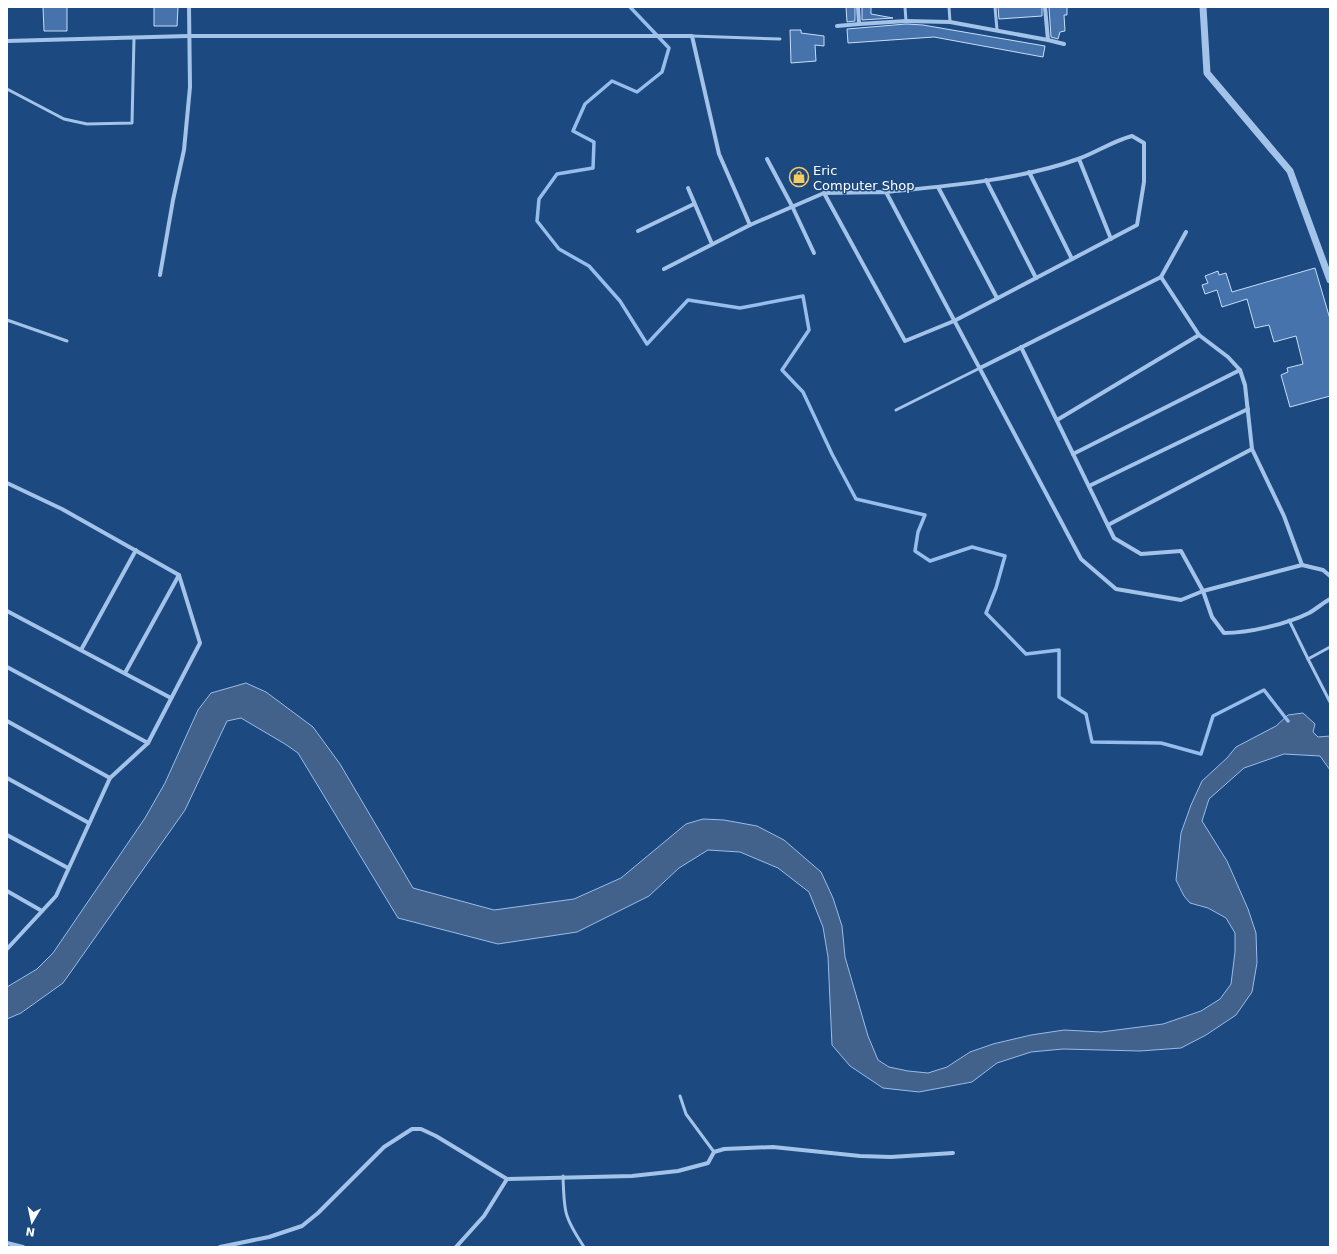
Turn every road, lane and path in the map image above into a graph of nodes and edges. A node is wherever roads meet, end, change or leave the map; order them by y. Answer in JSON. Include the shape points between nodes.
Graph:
{"nodes":[{"id":1,"x":189,"y":7,"type":"edge"},
{"id":2,"x":858,"y":7,"type":"edge"},
{"id":3,"x":905,"y":7,"type":"edge"},
{"id":4,"x":949,"y":7,"type":"edge"},
{"id":5,"x":995,"y":7,"type":"edge"},
{"id":6,"x":1045,"y":7,"type":"edge"},
{"id":7,"x":1203,"y":7,"type":"edge"},
{"id":8,"x":906,"y":21,"type":"junction"},
{"id":9,"x":950,"y":22,"type":"junction"},
{"id":10,"x":859,"y":24,"type":"junction"},
{"id":11,"x":837,"y":26,"type":"dead end"},
{"id":12,"x":997,"y":30,"type":"junction"},
{"id":13,"x":188,"y":36,"type":"junction"},
{"id":14,"x":692,"y":36,"type":"junction"},
{"id":15,"x":134,"y":38,"type":"junction"},
{"id":16,"x":780,"y":39,"type":"dead end"},
{"id":17,"x":1048,"y":40,"type":"junction"},
{"id":18,"x":7,"y":41,"type":"edge"},
{"id":19,"x":1064,"y":44,"type":"dead end"},
{"id":20,"x":7,"y":89,"type":"edge"},
{"id":21,"x":767,"y":159,"type":"dead end"},
{"id":22,"x":1079,"y":159,"type":"junction"},
{"id":23,"x":1029,"y":172,"type":"junction"},
{"id":24,"x":986,"y":180,"type":"junction"},
{"id":25,"x":938,"y":187,"type":"junction"},
{"id":26,"x":688,"y":188,"type":"dead end"},
{"id":27,"x":886,"y":192,"type":"junction"},
{"id":28,"x":824,"y":193,"type":"junction"},
{"id":29,"x":694,"y":204,"type":"junction"},
{"id":30,"x":792,"y":206,"type":"junction"},
{"id":31,"x":750,"y":225,"type":"junction"},
{"id":32,"x":638,"y":232,"type":"dead end"},
{"id":33,"x":1186,"y":232,"type":"dead end"},
{"id":34,"x":1111,"y":239,"type":"junction"},
{"id":35,"x":712,"y":244,"type":"junction"},
{"id":36,"x":814,"y":253,"type":"dead end"},
{"id":37,"x":1072,"y":259,"type":"junction"},
{"id":38,"x":664,"y":269,"type":"dead end"},
{"id":39,"x":160,"y":275,"type":"dead end"},
{"id":40,"x":1161,"y":277,"type":"junction"},
{"id":41,"x":1036,"y":278,"type":"junction"},
{"id":42,"x":1330,"y":280,"type":"edge"},
{"id":43,"x":997,"y":298,"type":"junction"},
{"id":44,"x":7,"y":320,"type":"edge"},
{"id":45,"x":954,"y":321,"type":"junction"},
{"id":46,"x":1199,"y":335,"type":"junction"},
{"id":47,"x":67,"y":341,"type":"dead end"},
{"id":48,"x":1021,"y":347,"type":"junction"},
{"id":49,"x":980,"y":368,"type":"junction"},
{"id":50,"x":1240,"y":370,"type":"junction"},
{"id":51,"x":1248,"y":409,"type":"junction"},
{"id":52,"x":896,"y":410,"type":"dead end"},
{"id":53,"x":1057,"y":420,"type":"junction"},
{"id":54,"x":1252,"y":449,"type":"junction"},
{"id":55,"x":1073,"y":454,"type":"junction"},
{"id":56,"x":7,"y":483,"type":"edge"},
{"id":57,"x":1089,"y":486,"type":"junction"},
{"id":58,"x":1108,"y":525,"type":"junction"},
{"id":59,"x":136,"y":550,"type":"junction"},
{"id":60,"x":1302,"y":565,"type":"junction"},
{"id":61,"x":179,"y":575,"type":"junction"},
{"id":62,"x":1330,"y":576,"type":"edge"},
{"id":63,"x":1203,"y":591,"type":"junction"},
{"id":64,"x":1330,"y":599,"type":"edge"},
{"id":65,"x":7,"y":611,"type":"edge"},
{"id":66,"x":1289,"y":620,"type":"junction"},
{"id":67,"x":1330,"y":647,"type":"edge"},
{"id":68,"x":82,"y":650,"type":"junction"},
{"id":69,"x":1308,"y":659,"type":"junction"},
{"id":70,"x":7,"y":667,"type":"edge"},
{"id":71,"x":125,"y":673,"type":"junction"},
{"id":72,"x":171,"y":698,"type":"junction"},
{"id":73,"x":1330,"y":702,"type":"edge"},
{"id":74,"x":7,"y":721,"type":"edge"},
{"id":75,"x":148,"y":743,"type":"junction"},
{"id":76,"x":7,"y":778,"type":"edge"},
{"id":77,"x":110,"y":778,"type":"junction"},
{"id":78,"x":89,"y":823,"type":"junction"},
{"id":79,"x":7,"y":835,"type":"edge"},
{"id":80,"x":68,"y":868,"type":"junction"},
{"id":81,"x":7,"y":891,"type":"edge"},
{"id":82,"x":42,"y":911,"type":"junction"},
{"id":83,"x":7,"y":948,"type":"edge"},
{"id":84,"x":680,"y":1096,"type":"dead end"},
{"id":85,"x":714,"y":1152,"type":"junction"},
{"id":86,"x":953,"y":1152,"type":"dead end"},
{"id":87,"x":563,"y":1176,"type":"junction"},
{"id":88,"x":507,"y":1179,"type":"junction"},
{"id":89,"x":7,"y":1243,"type":"edge"},
{"id":90,"x":236,"y":1245,"type":"edge"},
{"id":91,"x":23,"y":1247,"type":"edge"},
{"id":92,"x":220,"y":1247,"type":"edge"},
{"id":93,"x":456,"y":1247,"type":"edge"},
{"id":94,"x":584,"y":1247,"type":"edge"}],
"edges":[{"from":1,"to":13,"type":"street"},
{"from":2,"to":10,"type":"street"},
{"from":3,"to":8,"type":"lane"},
{"from":4,"to":9,"type":"lane"},
{"from":5,"to":12,"type":"lane"},
{"from":6,"to":17,"type":"street"},
{"from":7,"to":42,"type":"street","via":[[1207,73],[1290,171]]},
{"from":8,"to":9,"type":"street"},
{"from":8,"to":10,"type":"street"},
{"from":9,"to":12,"type":"street"},
{"from":10,"to":11,"type":"street"},
{"from":12,"to":17,"type":"street"},
{"from":13,"to":14,"type":"street"},
{"from":13,"to":15,"type":"street"},
{"from":13,"to":39,"type":"street","via":[[190,87],[184,150]]},
{"from":14,"to":16,"type":"lane"},
{"from":14,"to":31,"type":"street","via":[[719,154]]},
{"from":15,"to":18,"type":"street"},
{"from":15,"to":20,"type":"lane","via":[[132,123],[128,125],[87,124],[64,119]]},
{"from":17,"to":19,"type":"street"},
{"from":21,"to":30,"type":"street"},
{"from":22,"to":23,"type":"street"},
{"from":22,"to":34,"type":"street"},
{"from":22,"to":34,"type":"street","via":[[1120,139],[1132,136],[1144,143],[1144,182],[1138,224]]},
{"from":23,"to":24,"type":"street"},
{"from":23,"to":37,"type":"street"},
{"from":24,"to":25,"type":"street"},
{"from":24,"to":41,"type":"street"},
{"from":25,"to":27,"type":"street"},
{"from":25,"to":43,"type":"street"},
{"from":26,"to":29,"type":"street"},
{"from":27,"to":28,"type":"street"},
{"from":27,"to":45,"type":"street"},
{"from":28,"to":30,"type":"street"},
{"from":28,"to":45,"type":"street","via":[[905,341]]},
{"from":29,"to":32,"type":"street"},
{"from":29,"to":35,"type":"street"},
{"from":30,"to":31,"type":"street"},
{"from":30,"to":36,"type":"street"},
{"from":31,"to":35,"type":"street"},
{"from":33,"to":40,"type":"street"},
{"from":34,"to":37,"type":"street"},
{"from":35,"to":38,"type":"street"},
{"from":37,"to":41,"type":"street"},
{"from":40,"to":46,"type":"street"},
{"from":40,"to":48,"type":"street"},
{"from":41,"to":43,"type":"street"},
{"from":43,"to":45,"type":"street"},
{"from":44,"to":47,"type":"lane"},
{"from":45,"to":49,"type":"street"},
{"from":46,"to":50,"type":"street","via":[[1228,357]]},
{"from":46,"to":53,"type":"street"},
{"from":48,"to":49,"type":"street"},
{"from":48,"to":53,"type":"street"},
{"from":49,"to":52,"type":"lane"},
{"from":49,"to":63,"type":"street","via":[[1081,558],[1116,589],[1181,600]]},
{"from":50,"to":51,"type":"street"},
{"from":50,"to":55,"type":"street"},
{"from":51,"to":54,"type":"street"},
{"from":51,"to":57,"type":"street"},
{"from":53,"to":55,"type":"street"},
{"from":54,"to":58,"type":"street"},
{"from":54,"to":60,"type":"street","via":[[1284,516]]},
{"from":55,"to":57,"type":"street"},
{"from":56,"to":59,"type":"street","via":[[62,509]]},
{"from":57,"to":58,"type":"street"},
{"from":58,"to":63,"type":"street","via":[[1114,538],[1141,554],[1181,551]]},
{"from":59,"to":61,"type":"street"},
{"from":59,"to":68,"type":"street"},
{"from":60,"to":62,"type":"street","via":[[1323,570]]},
{"from":60,"to":63,"type":"street"},
{"from":61,"to":71,"type":"street"},
{"from":61,"to":72,"type":"street","via":[[200,644]]},
{"from":63,"to":66,"type":"street","via":[[1212,617],[1224,633],[1242,633]]},
{"from":64,"to":66,"type":"street","via":[[1309,613]]},
{"from":65,"to":68,"type":"street"},
{"from":66,"to":69,"type":"lane"},
{"from":67,"to":69,"type":"lane"},
{"from":68,"to":71,"type":"street"},
{"from":69,"to":73,"type":"lane"},
{"from":70,"to":75,"type":"street"},
{"from":71,"to":72,"type":"street"},
{"from":72,"to":75,"type":"street"},
{"from":74,"to":77,"type":"street"},
{"from":75,"to":77,"type":"street"},
{"from":76,"to":78,"type":"street"},
{"from":77,"to":78,"type":"street"},
{"from":78,"to":80,"type":"street"},
{"from":79,"to":80,"type":"street"},
{"from":80,"to":82,"type":"street","via":[[56,896]]},
{"from":81,"to":82,"type":"street"},
{"from":82,"to":83,"type":"street"},
{"from":84,"to":85,"type":"lane","via":[[686,1114]]},
{"from":85,"to":86,"type":"street","via":[[724,1149],[773,1147],[891,1157]]},
{"from":85,"to":87,"type":"street","via":[[708,1163],[678,1171],[632,1176]]},
{"from":87,"to":88,"type":"street"},
{"from":87,"to":94,"type":"lane","via":[[564,1210],[569,1224]]},
{"from":88,"to":90,"type":"street","via":[[436,1136],[421,1129],[412,1129],[384,1147],[302,1226]]},
{"from":88,"to":93,"type":"street","via":[[484,1216]]},
{"from":89,"to":91,"type":"street"},
{"from":90,"to":92,"type":"street"}]}
